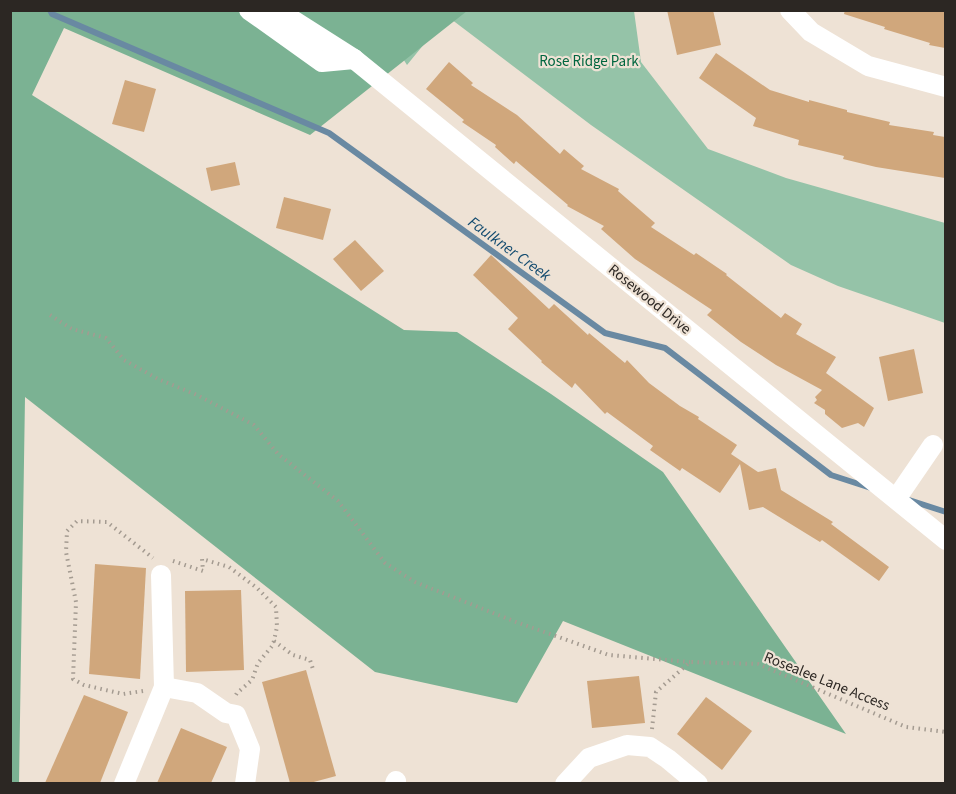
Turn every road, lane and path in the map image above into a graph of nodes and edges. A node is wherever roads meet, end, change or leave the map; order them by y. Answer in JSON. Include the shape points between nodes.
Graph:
{"nodes":[{"id":1,"x":249,"y":10,"type":"edge"},
{"id":2,"x":277,"y":10,"type":"edge"},
{"id":3,"x":790,"y":10,"type":"edge"},
{"id":4,"x":354,"y":59,"type":"junction"},
{"id":5,"x":945,"y":87,"type":"edge"},
{"id":6,"x":50,"y":315,"type":"dead end"},
{"id":7,"x":933,"y":445,"type":"dead end"},
{"id":8,"x":896,"y":499,"type":"junction"},
{"id":9,"x":945,"y":540,"type":"edge"},
{"id":10,"x":162,"y":562,"type":"junction"},
{"id":11,"x":274,"y":641,"type":"junction"},
{"id":12,"x":690,"y":662,"type":"junction"},
{"id":13,"x":314,"y":669,"type":"dead end"},
{"id":14,"x":164,"y":687,"type":"junction"},
{"id":15,"x":226,"y":713,"type":"junction"},
{"id":16,"x":945,"y":732,"type":"edge"},
{"id":17,"x":650,"y":747,"type":"junction"},
{"id":18,"x":124,"y":783,"type":"edge"},
{"id":19,"x":244,"y":783,"type":"edge"},
{"id":20,"x":565,"y":783,"type":"edge"},
{"id":21,"x":698,"y":783,"type":"edge"}],
"edges":[{"from":1,"to":4,"type":"street","via":[[322,62]]},
{"from":2,"to":4,"type":"street","name":"Rosewood Drive"},
{"from":3,"to":5,"type":"street","via":[[811,32],[868,66]]},
{"from":4,"to":8,"type":"street","name":"Rosewood Drive"},
{"from":6,"to":12,"type":"path","name":"Rosealee Lane Access","via":[[72,328],[106,338],[124,360],[254,425],[278,454],[338,501],[385,563],[415,582],[609,655]]},
{"from":7,"to":8,"type":"street"},
{"from":8,"to":9,"type":"street","name":"Rosewood Drive"},
{"from":10,"to":11,"type":"path","via":[[203,571],[202,559],[229,567],[276,607]]},
{"from":10,"to":14,"type":"street"},
{"from":10,"to":14,"type":"path","via":[[106,522],[77,521],[68,531],[66,552],[76,602],[73,679],[123,694]]},
{"from":11,"to":13,"type":"path","via":[[293,655],[310,660]]},
{"from":11,"to":15,"type":"path","via":[[258,663],[252,680],[237,693]]},
{"from":12,"to":16,"type":"path","name":"Rosealee Lane Access","via":[[758,664],[906,728]]},
{"from":12,"to":17,"type":"path","via":[[656,692]]},
{"from":14,"to":15,"type":"street","via":[[197,693]]},
{"from":14,"to":18,"type":"street"},
{"from":15,"to":19,"type":"street","via":[[236,715],[250,749]]},
{"from":17,"to":20,"type":"street","via":[[627,744],[589,758]]},
{"from":17,"to":21,"type":"street"}]}
